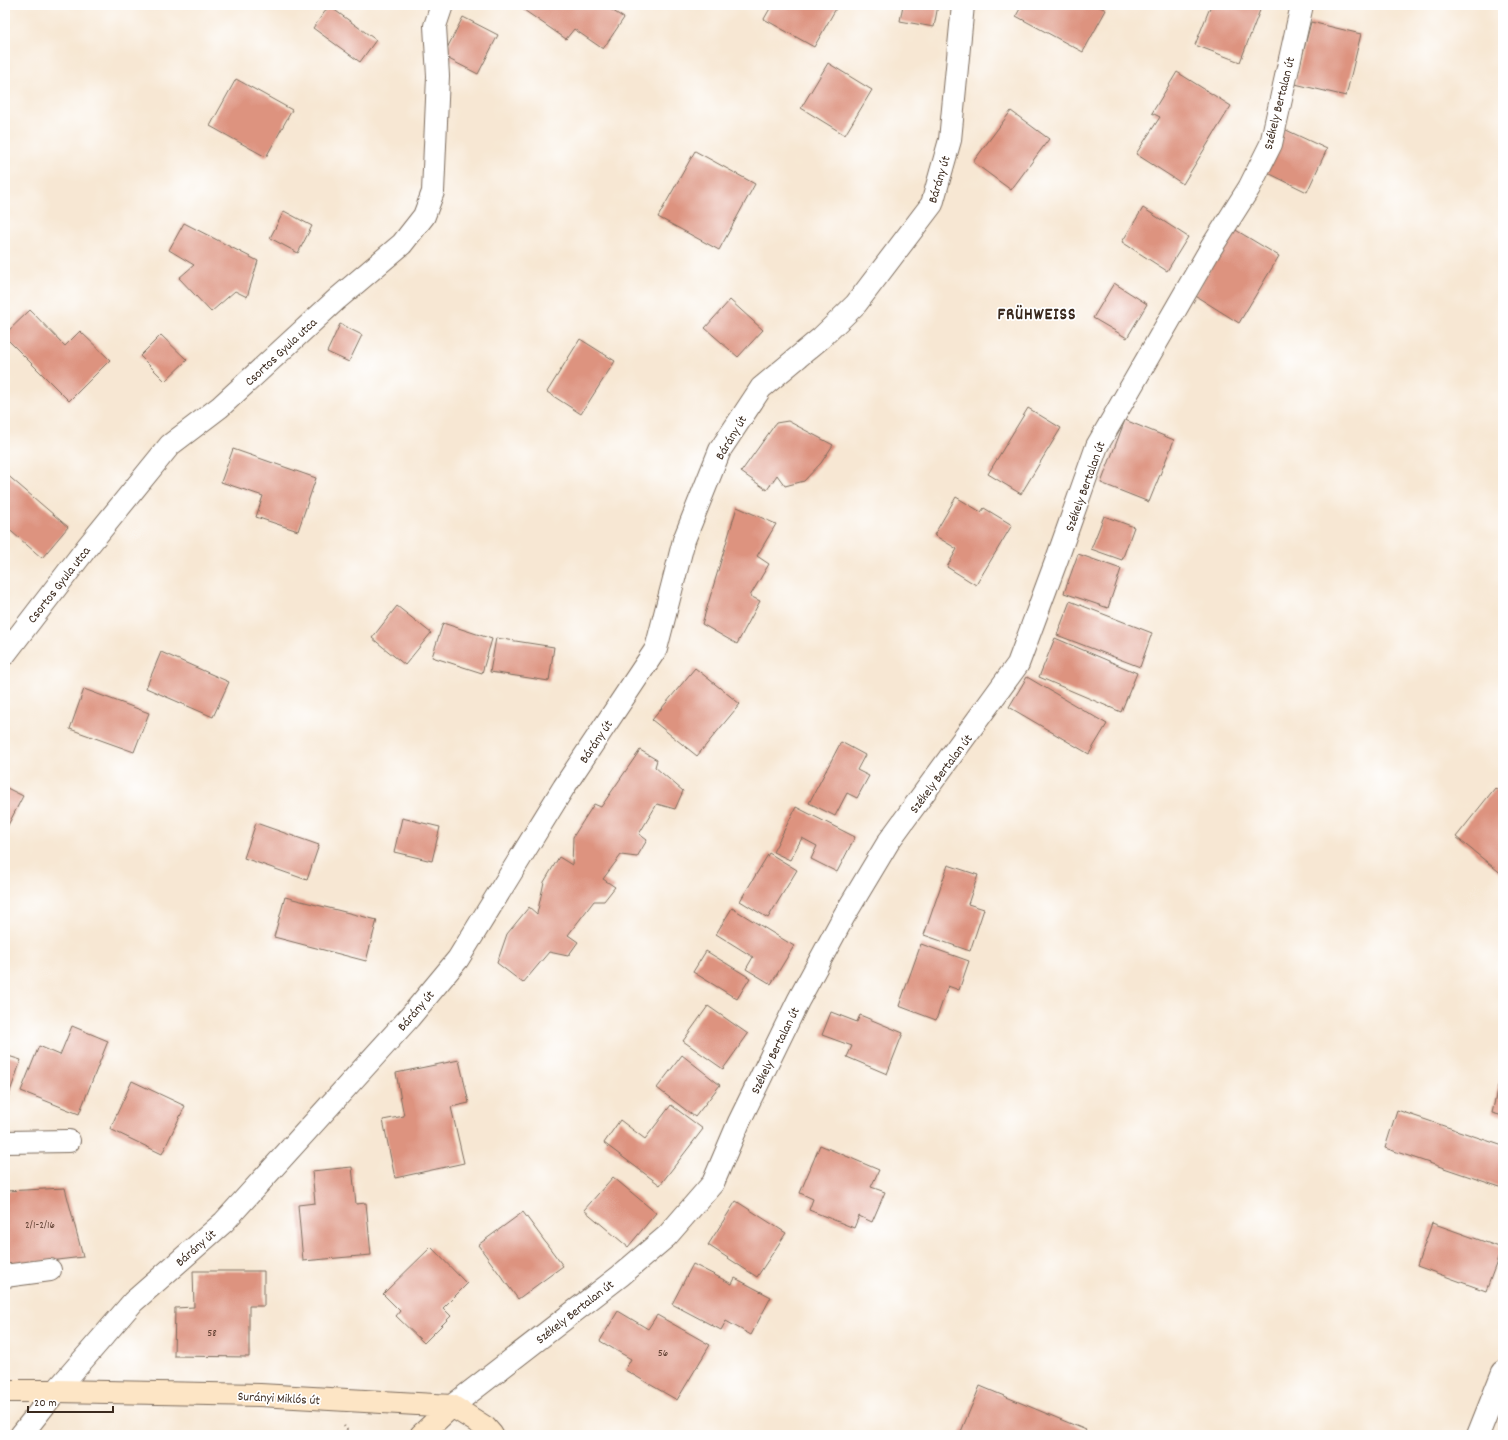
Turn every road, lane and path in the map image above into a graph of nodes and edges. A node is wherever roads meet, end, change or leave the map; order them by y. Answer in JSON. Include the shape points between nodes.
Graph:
{"nodes":[{"id":1,"x":442,"y":5,"type":"edge"},
{"id":2,"x":963,"y":5,"type":"edge"},
{"id":3,"x":1302,"y":5,"type":"edge"},
{"id":4,"x":5,"y":654,"type":"edge"},
{"id":5,"x":69,"y":1141,"type":"dead end"},
{"id":6,"x":5,"y":1142,"type":"edge"},
{"id":7,"x":50,"y":1270,"type":"dead end"},
{"id":8,"x":5,"y":1276,"type":"edge"},
{"id":9,"x":1503,"y":1372,"type":"edge"},
{"id":10,"x":56,"y":1390,"type":"junction"},
{"id":11,"x":5,"y":1391,"type":"edge"},
{"id":12,"x":452,"y":1406,"type":"junction"},
{"id":13,"x":21,"y":1435,"type":"edge"},
{"id":14,"x":421,"y":1435,"type":"edge"},
{"id":15,"x":492,"y":1435,"type":"edge"},
{"id":16,"x":1478,"y":1435,"type":"edge"}],
"edges":[{"from":1,"to":4,"type":"street","name":"Csortos Gyula utca","via":[[435,26],[438,76],[433,192],[424,216],[402,244],[337,299],[220,407],[170,445]]},
{"from":2,"to":10,"type":"street","name":"Bárány út","via":[[950,140],[932,204],[856,304],[821,338],[761,388],[720,450],[684,540],[656,650],[564,787],[458,959],[409,1018],[224,1222],[133,1302]]},
{"from":3,"to":12,"type":"street","name":"Székely Bertalan út","via":[[1271,144],[1249,188],[1211,248],[1096,446],[1018,664],[889,840],[844,916],[795,1008],[713,1182],[667,1236],[620,1276]]},
{"from":5,"to":6,"type":"street"},
{"from":7,"to":8,"type":"street"},
{"from":9,"to":16,"type":"street"},
{"from":10,"to":11,"type":"street","name":"Surányi Miklós út"},
{"from":10,"to":12,"type":"street","name":"Surányi Miklós út","via":[[260,1395]]},
{"from":10,"to":13,"type":"street","name":"Bárány út"},
{"from":12,"to":14,"type":"street","name":"Székely Bertalan út"},
{"from":12,"to":15,"type":"street","name":"Surányi Miklós út","via":[[485,1427]]}]}
